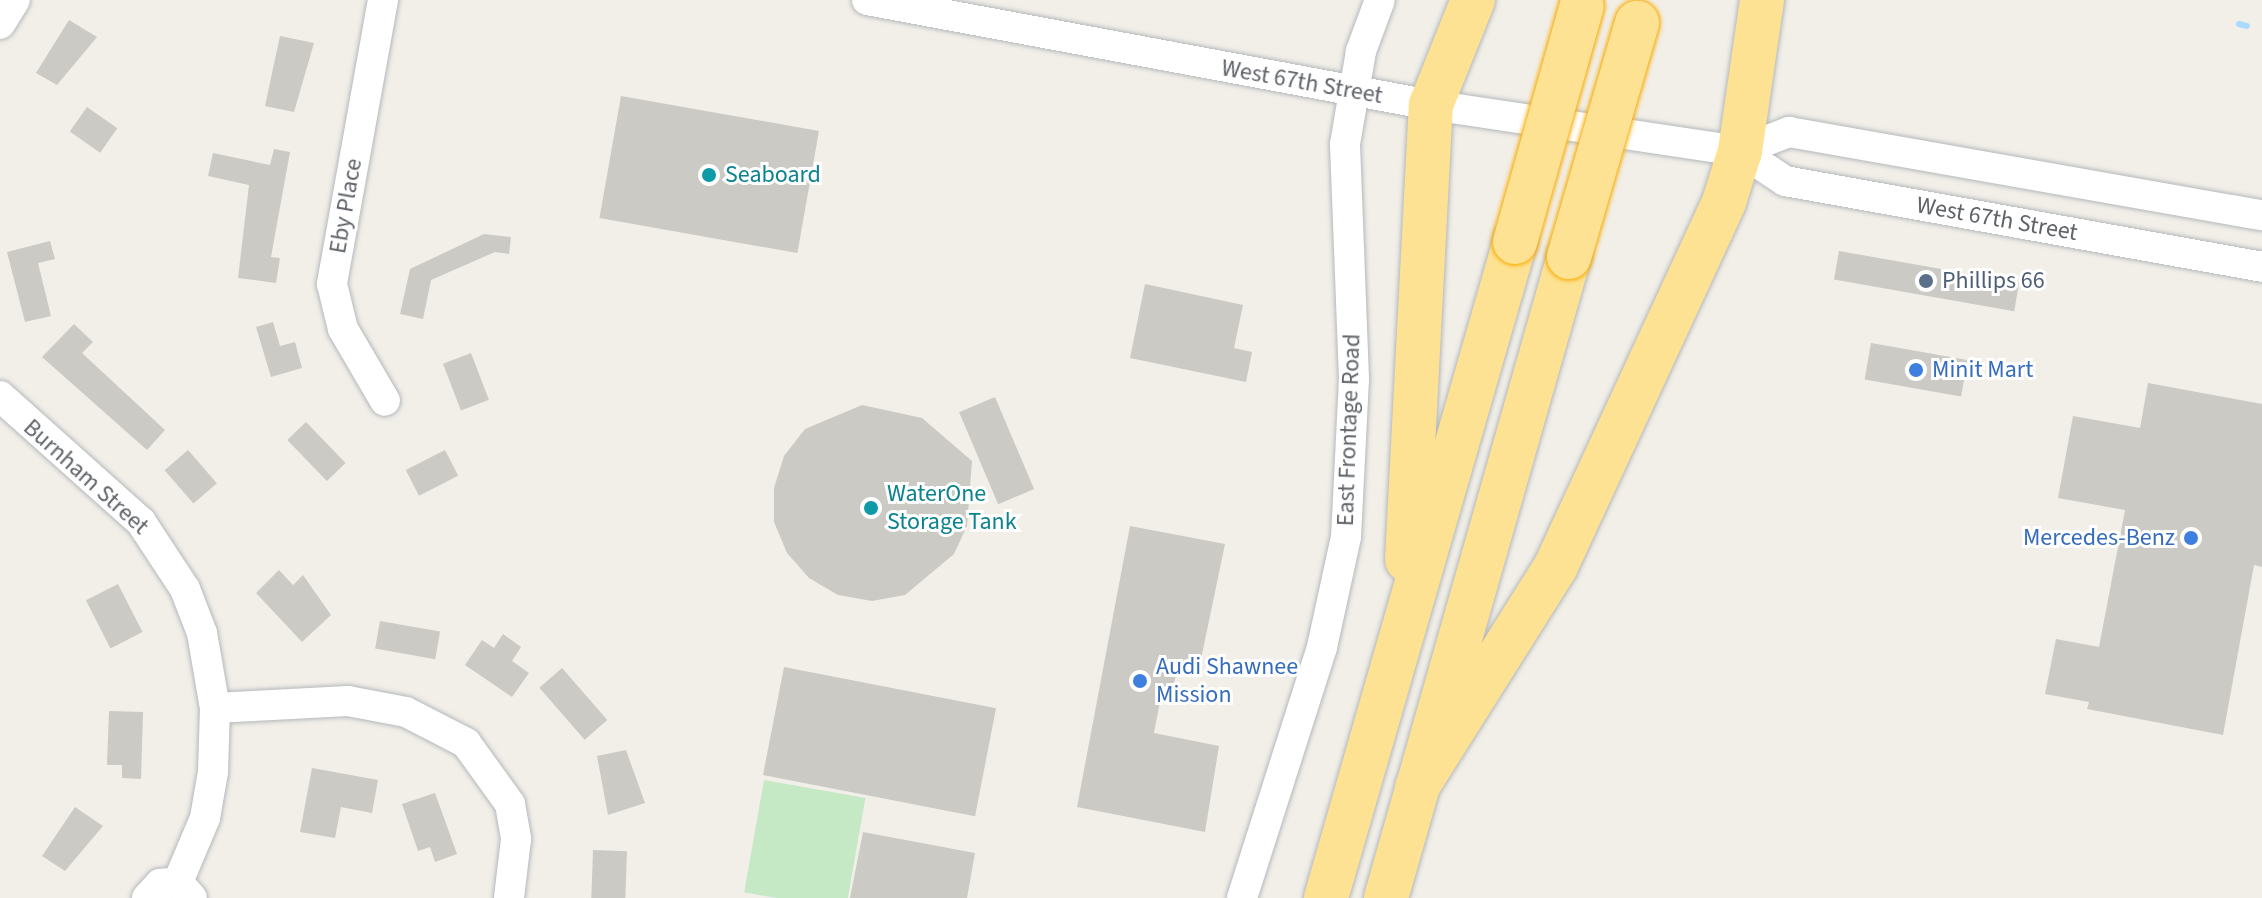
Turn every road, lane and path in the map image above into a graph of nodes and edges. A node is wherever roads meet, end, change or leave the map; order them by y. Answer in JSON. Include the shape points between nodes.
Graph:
{"nodes":[{"id":1,"x":15,"y":0,"type":"edge"},
{"id":2,"x":383,"y":0,"type":"edge"},
{"id":3,"x":867,"y":0,"type":"edge"},
{"id":4,"x":1380,"y":0,"type":"edge"},
{"id":5,"x":1473,"y":0,"type":"edge"},
{"id":6,"x":1762,"y":0,"type":"edge"},
{"id":7,"x":1583,"y":3,"type":"edge"},
{"id":8,"x":1640,"y":11,"type":"edge"},
{"id":9,"x":0,"y":24,"type":"edge"},
{"id":10,"x":1352,"y":90,"type":"junction"},
{"id":11,"x":1431,"y":105,"type":"junction"},
{"id":12,"x":1740,"y":151,"type":"junction"},
{"id":13,"x":2004,"y":169,"type":"junction"},
{"id":14,"x":2262,"y":215,"type":"edge"},
{"id":15,"x":1994,"y":219,"type":"junction"},
{"id":16,"x":2262,"y":267,"type":"edge"},
{"id":17,"x":0,"y":396,"type":"edge"},
{"id":18,"x":385,"y":401,"type":"dead end"},
{"id":19,"x":1404,"y":629,"type":"junction"},
{"id":20,"x":215,"y":708,"type":"junction"},
{"id":21,"x":1417,"y":787,"type":"junction"},
{"id":22,"x":185,"y":890,"type":"edge"},
{"id":23,"x":147,"y":898,"type":"edge"},
{"id":24,"x":509,"y":898,"type":"edge"},
{"id":25,"x":1242,"y":898,"type":"edge"},
{"id":26,"x":1326,"y":898,"type":"edge"},
{"id":27,"x":1386,"y":898,"type":"edge"}],
"edges":[{"from":1,"to":9,"type":"street"},
{"from":2,"to":18,"type":"street","name":"Eby Place","via":[[332,284],[343,329]]},
{"from":3,"to":10,"type":"street","name":"West 67th Street"},
{"from":4,"to":10,"type":"street","name":"East Frontage Road"},
{"from":5,"to":11,"type":"highway"},
{"from":6,"to":12,"type":"highway"},
{"from":7,"to":19,"type":"highway","bridge":true},
{"from":8,"to":21,"type":"highway","bridge":true},
{"from":10,"to":11,"type":"street","name":"West 67th Street"},
{"from":10,"to":25,"type":"street","name":"East Frontage Road","via":[[1345,144],[1354,414],[1346,537],[1322,647]]},
{"from":11,"to":12,"type":"street","name":"West 67th Street"},
{"from":11,"to":19,"type":"highway"},
{"from":12,"to":13,"type":"street","name":"West 67th Street","via":[[1789,132]]},
{"from":12,"to":15,"type":"street","name":"West 67th Street","via":[[1785,181]]},
{"from":12,"to":21,"type":"highway","via":[[1724,202],[1556,566]]},
{"from":13,"to":14,"type":"street","name":"West 67th Street"},
{"from":13,"to":15,"type":"street"},
{"from":15,"to":16,"type":"street","name":"West 67th Street"},
{"from":17,"to":20,"type":"street","name":"Burnham Street","via":[[121,503],[167,557],[202,633]]},
{"from":19,"to":26,"type":"highway"},
{"from":20,"to":22,"type":"street","name":"Burnham Street","via":[[205,818]]},
{"from":20,"to":24,"type":"street","via":[[348,701],[406,712],[455,736],[494,773],[510,804],[516,839]]},
{"from":21,"to":27,"type":"highway"},
{"from":22,"to":23,"type":"street","name":"Burnham Street","via":[[160,884]]}]}
